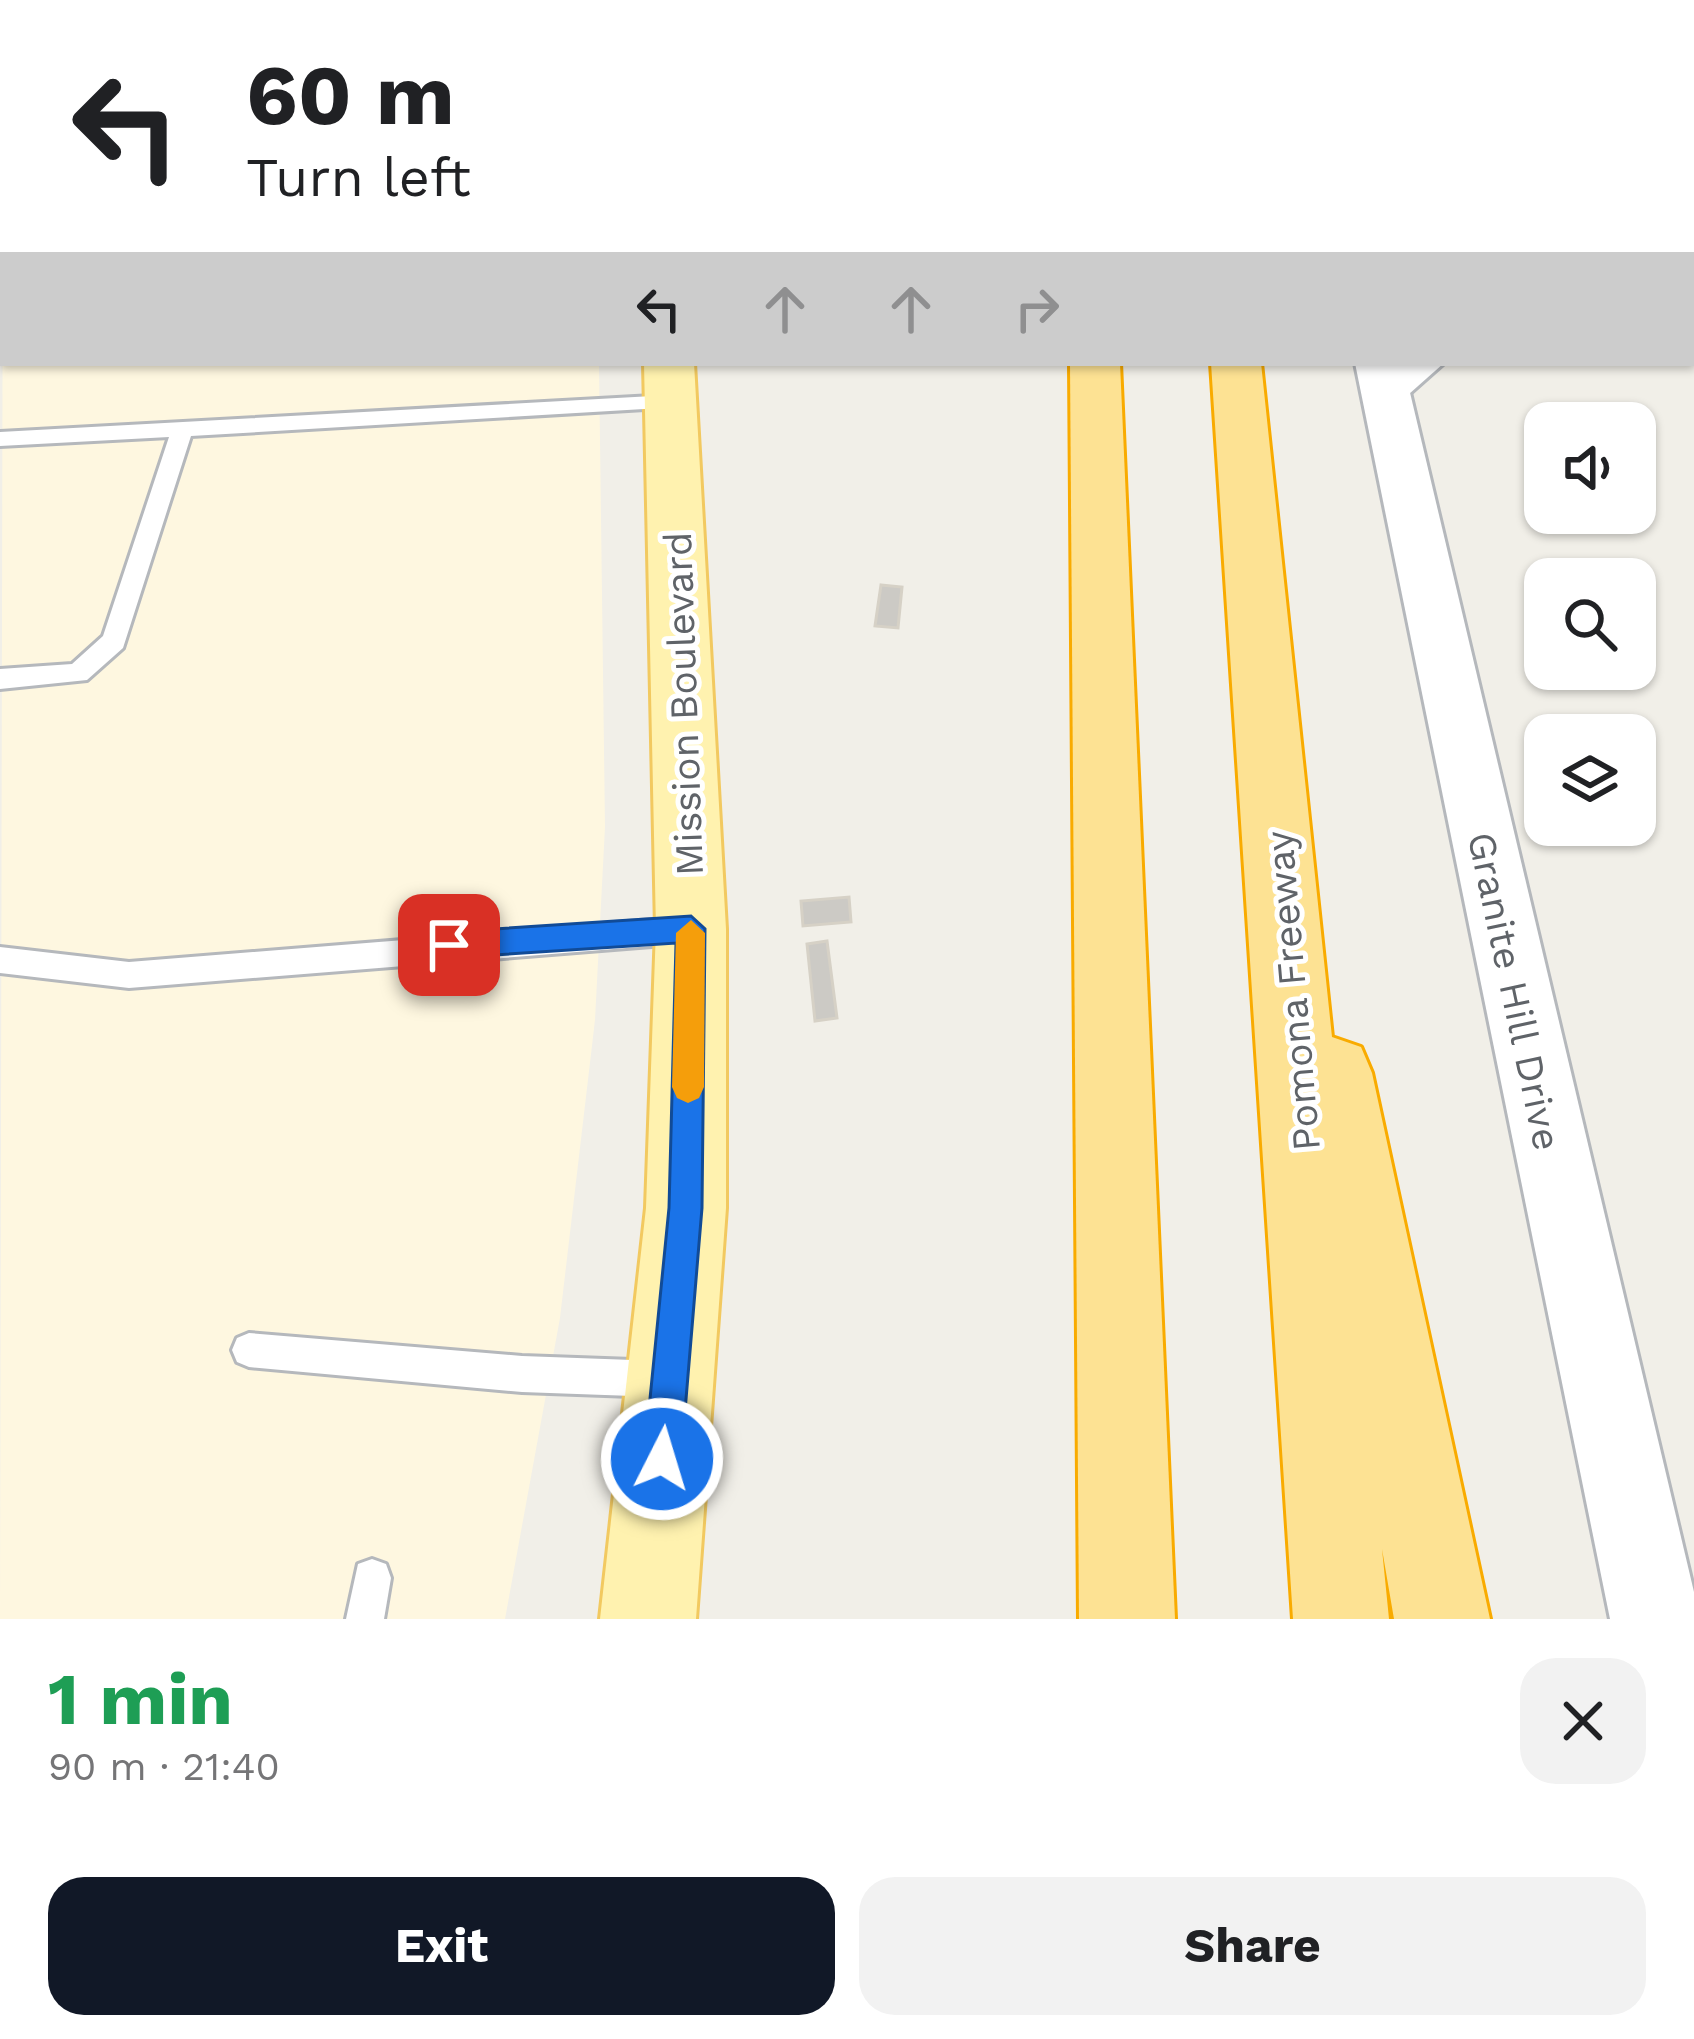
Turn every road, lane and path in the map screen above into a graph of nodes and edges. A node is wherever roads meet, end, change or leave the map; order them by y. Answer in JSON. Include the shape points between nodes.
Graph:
{"nodes":[{"id":1,"x":1096,"y":366,"type":"edge"},
{"id":2,"x":1235,"y":366,"type":"edge"},
{"id":3,"x":1396,"y":373,"type":"edge"},
{"id":4,"x":670,"y":382,"type":"edge"},
{"id":5,"x":183,"y":426,"type":"junction"},
{"id":6,"x":0,"y":439,"type":"edge"},
{"id":7,"x":0,"y":679,"type":"edge"},
{"id":8,"x":1274,"y":769,"type":"junction"},
{"id":9,"x":691,"y":929,"type":"junction"},
{"id":10,"x":0,"y":960,"type":"edge"},
{"id":11,"x":249,"y":1350,"type":"dead end"},
{"id":12,"x":670,"y":1379,"type":"junction"},
{"id":13,"x":372,"y":1578,"type":"dead end"},
{"id":14,"x":364,"y":1619,"type":"edge"},
{"id":15,"x":648,"y":1619,"type":"edge"},
{"id":16,"x":1127,"y":1619,"type":"edge"},
{"id":17,"x":1342,"y":1619,"type":"edge"},
{"id":18,"x":1442,"y":1619,"type":"edge"},
{"id":19,"x":1655,"y":1619,"type":"edge"}],
"edges":[{"from":1,"to":16,"type":"highway"},
{"from":2,"to":8,"type":"highway","name":"Pomona Freeway"},
{"from":3,"to":19,"type":"street","name":"Granite Hill Drive"},
{"from":4,"to":5,"type":"lane"},
{"from":4,"to":9,"type":"main road","name":"Mission Boulevard"},
{"from":5,"to":6,"type":"lane"},
{"from":5,"to":7,"type":"lane","via":[[114,641],[78,673]]},
{"from":8,"to":17,"type":"highway","name":"Pomona Freeway"},
{"from":8,"to":18,"type":"highway"},
{"from":9,"to":10,"type":"lane","via":[[129,975]]},
{"from":9,"to":12,"type":"main road","name":"Mission Boulevard","via":[[686,1208]]},
{"from":11,"to":12,"type":"lane"},
{"from":12,"to":15,"type":"main road","name":"Mission Boulevard"},
{"from":13,"to":14,"type":"lane"}]}
